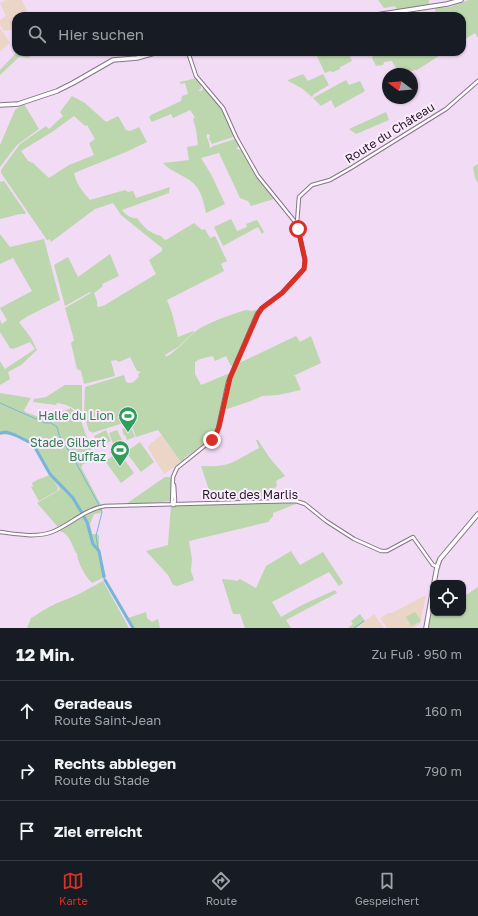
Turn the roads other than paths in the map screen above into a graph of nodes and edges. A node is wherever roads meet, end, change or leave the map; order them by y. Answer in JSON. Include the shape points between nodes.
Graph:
{"nodes":[{"id":1,"x":461,"y":0,"type":"edge"},
{"id":2,"x":397,"y":12,"type":"edge"},
{"id":3,"x":144,"y":56,"type":"edge"},
{"id":4,"x":189,"y":56,"type":"edge"},
{"id":5,"x":478,"y":81,"type":"edge"},
{"id":6,"x":0,"y":105,"type":"edge"},
{"id":7,"x":297,"y":217,"type":"junction"},
{"id":8,"x":292,"y":218,"type":"junction"},
{"id":9,"x":297,"y":223,"type":"junction"},
{"id":10,"x":174,"y":505,"type":"junction"},
{"id":11,"x":478,"y":514,"type":"edge"},
{"id":12,"x":0,"y":532,"type":"edge"},
{"id":13,"x":437,"y":566,"type":"junction"},
{"id":14,"x":435,"y":580,"type":"edge"},
{"id":15,"x":430,"y":605,"type":"edge"},
{"id":16,"x":430,"y":608,"type":"edge"},
{"id":17,"x":426,"y":628,"type":"edge"}],
"edges":[{"from":1,"to":2,"type":"main road"},
{"from":3,"to":6,"type":"main road","via":[[108,62],[44,95],[18,104]]},
{"from":4,"to":8,"type":"street","via":[[196,76],[222,108],[258,176]]},
{"from":5,"to":7,"type":"street","name":"Route du Château","via":[[451,105],[351,168],[312,185],[298,199]]},
{"from":7,"to":8,"type":"street"},
{"from":7,"to":9,"type":"street","name":"Route du Château"},
{"from":8,"to":9,"type":"street"},
{"from":9,"to":10,"type":"street","name":"Route du Château","via":[[305,267],[282,293],[260,310],[228,382],[215,436],[181,464],[173,477]]},
{"from":10,"to":12,"type":"street","name":"Route des Marlis","via":[[97,508],[50,533],[28,535]]},
{"from":10,"to":13,"type":"street","name":"Route des Marlis","via":[[300,502],[354,539],[384,552],[413,536]]},
{"from":11,"to":13,"type":"main road"},
{"from":13,"to":14,"type":"main road"},
{"from":15,"to":17,"type":"main road"},
{"from":16,"to":17,"type":"main road"}]}
